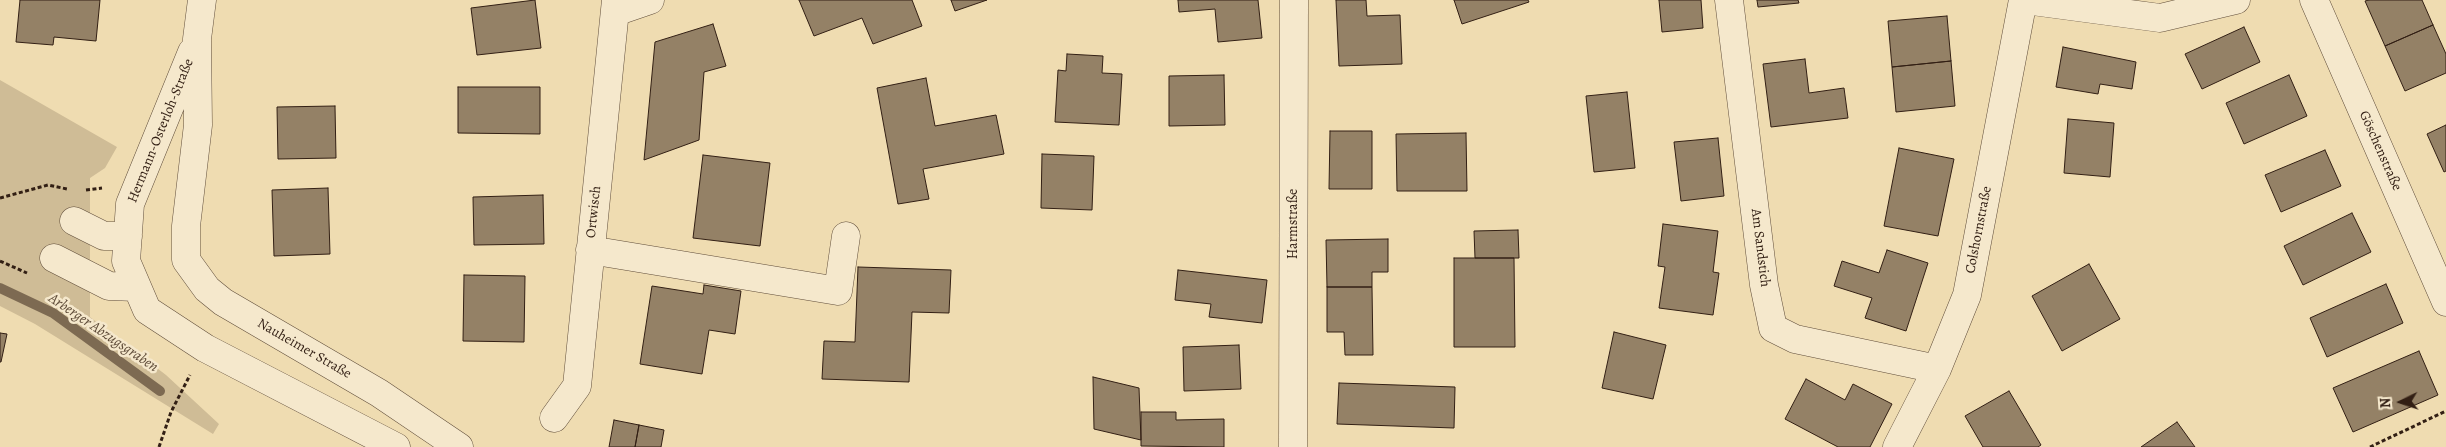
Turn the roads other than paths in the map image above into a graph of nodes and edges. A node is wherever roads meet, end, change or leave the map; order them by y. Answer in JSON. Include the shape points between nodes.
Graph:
{"nodes":[{"id":1,"x":202,"y":0,"type":"edge"},
{"id":2,"x":650,"y":0,"type":"edge"},
{"id":3,"x":1294,"y":0,"type":"edge"},
{"id":4,"x":1728,"y":0,"type":"edge"},
{"id":5,"x":2024,"y":0,"type":"edge"},
{"id":6,"x":2236,"y":0,"type":"edge"},
{"id":7,"x":2314,"y":0,"type":"edge"},
{"id":8,"x":615,"y":6,"type":"edge"},
{"id":9,"x":197,"y":39,"type":"junction"},
{"id":10,"x":74,"y":221,"type":"dead end"},
{"id":11,"x":186,"y":226,"type":"joint"},
{"id":12,"x":128,"y":236,"type":"junction"},
{"id":13,"x":846,"y":236,"type":"dead end"},
{"id":14,"x":590,"y":250,"type":"junction"},
{"id":15,"x":54,"y":258,"type":"dead end"},
{"id":16,"x":142,"y":298,"type":"junction"},
{"id":17,"x":2446,"y":302,"type":"edge"},
{"id":18,"x":1937,"y":368,"type":"junction"},
{"id":19,"x":554,"y":418,"type":"dead end"},
{"id":20,"x":396,"y":447,"type":"edge"},
{"id":21,"x":459,"y":447,"type":"edge"},
{"id":22,"x":1294,"y":447,"type":"edge"},
{"id":23,"x":1897,"y":447,"type":"edge"}],
"edges":[{"from":1,"to":9,"type":"street","name":"Hermann-Osterloh-Straße"},
{"from":2,"to":8,"type":"street"},
{"from":3,"to":22,"type":"street","name":"Harmstraße"},
{"from":4,"to":18,"type":"street","name":"Am Sandstich","via":[[1764,285],[1773,328],[1795,338]]},
{"from":5,"to":6,"type":"street","via":[[2160,18]]},
{"from":5,"to":18,"type":"street","name":"Colshornstraße","via":[[1967,295]]},
{"from":7,"to":17,"type":"street","name":"Göschenstraße"},
{"from":8,"to":14,"type":"street","name":"Ortwisch"},
{"from":9,"to":11,"type":"street","name":"Hermann-Osterloh-Straße","via":[[198,125]]},
{"from":9,"to":12,"type":"street","name":"Hermann-Osterloh-Straße","via":[[130,204]]},
{"from":10,"to":12,"type":"street","via":[[104,236]]},
{"from":11,"to":21,"type":"street","name":"Nauheimer Straße","via":[[186,260],[207,289],[223,302],[379,393]]},
{"from":12,"to":16,"type":"street","name":"Hermann-Osterloh-Straße","via":[[126,261]]},
{"from":13,"to":14,"type":"street","via":[[838,292]]},
{"from":14,"to":19,"type":"street","name":"Ortwisch","via":[[577,386]]},
{"from":15,"to":16,"type":"street","via":[[109,286]]},
{"from":16,"to":20,"type":"street","via":[[206,348]]},
{"from":18,"to":23,"type":"street","name":"Colshornstraße"}]}
